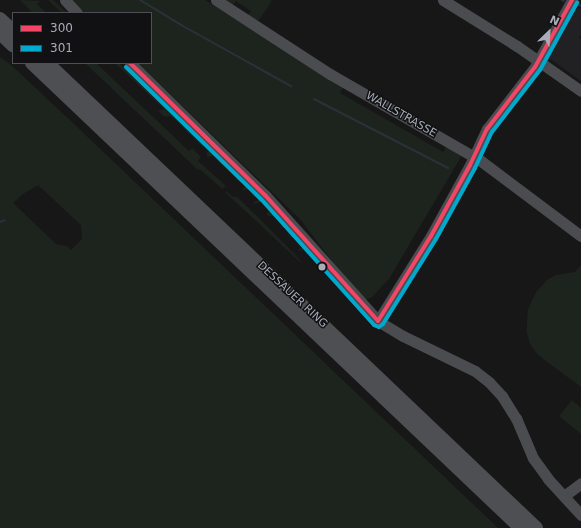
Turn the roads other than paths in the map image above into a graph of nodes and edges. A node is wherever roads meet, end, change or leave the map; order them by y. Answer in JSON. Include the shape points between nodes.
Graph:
{"nodes":[{"id":1,"x":65,"y":0,"type":"edge"},
{"id":2,"x":216,"y":0,"type":"edge"},
{"id":3,"x":443,"y":0,"type":"edge"},
{"id":4,"x":572,"y":0,"type":"edge"},
{"id":5,"x":77,"y":12,"type":"edge"},
{"id":6,"x":0,"y":19,"type":"edge"},
{"id":7,"x":12,"y":30,"type":"edge"},
{"id":8,"x":0,"y":33,"type":"edge"},
{"id":9,"x":12,"y":44,"type":"edge"},
{"id":10,"x":541,"y":58,"type":"junction"},
{"id":11,"x":33,"y":64,"type":"edge"},
{"id":12,"x":48,"y":64,"type":"edge"},
{"id":13,"x":131,"y":64,"type":"edge"},
{"id":14,"x":581,"y":91,"type":"edge"},
{"id":15,"x":474,"y":157,"type":"junction"},
{"id":16,"x":581,"y":236,"type":"edge"},
{"id":17,"x":378,"y":320,"type":"junction"},
{"id":18,"x":581,"y":483,"type":"edge"},
{"id":19,"x":564,"y":496,"type":"junction"},
{"id":20,"x":581,"y":515,"type":"edge"},
{"id":21,"x":521,"y":528,"type":"edge"},
{"id":22,"x":536,"y":528,"type":"edge"}],
"edges":[{"from":1,"to":5,"type":"street"},
{"from":2,"to":15,"type":"street","name":"WALLSTRASSE","via":[[330,74]]},
{"from":3,"to":10,"type":"street"},
{"from":4,"to":10,"type":"street"},
{"from":6,"to":7,"type":"main road"},
{"from":8,"to":9,"type":"main road"},
{"from":10,"to":14,"type":"street","via":[[565,83]]},
{"from":10,"to":15,"type":"street","via":[[495,117]]},
{"from":11,"to":21,"type":"main road","name":"DESSAUER RING"},
{"from":12,"to":22,"type":"main road","name":"DESSAUER RING"},
{"from":13,"to":17,"type":"street","via":[[270,199]]},
{"from":15,"to":16,"type":"street","name":"WALLSTRASSE"},
{"from":15,"to":17,"type":"street","via":[[412,268]]},
{"from":17,"to":19,"type":"street","via":[[403,336],[475,371],[489,382],[516,418],[533,458]]},
{"from":18,"to":19,"type":"street"},
{"from":19,"to":20,"type":"street"}]}
